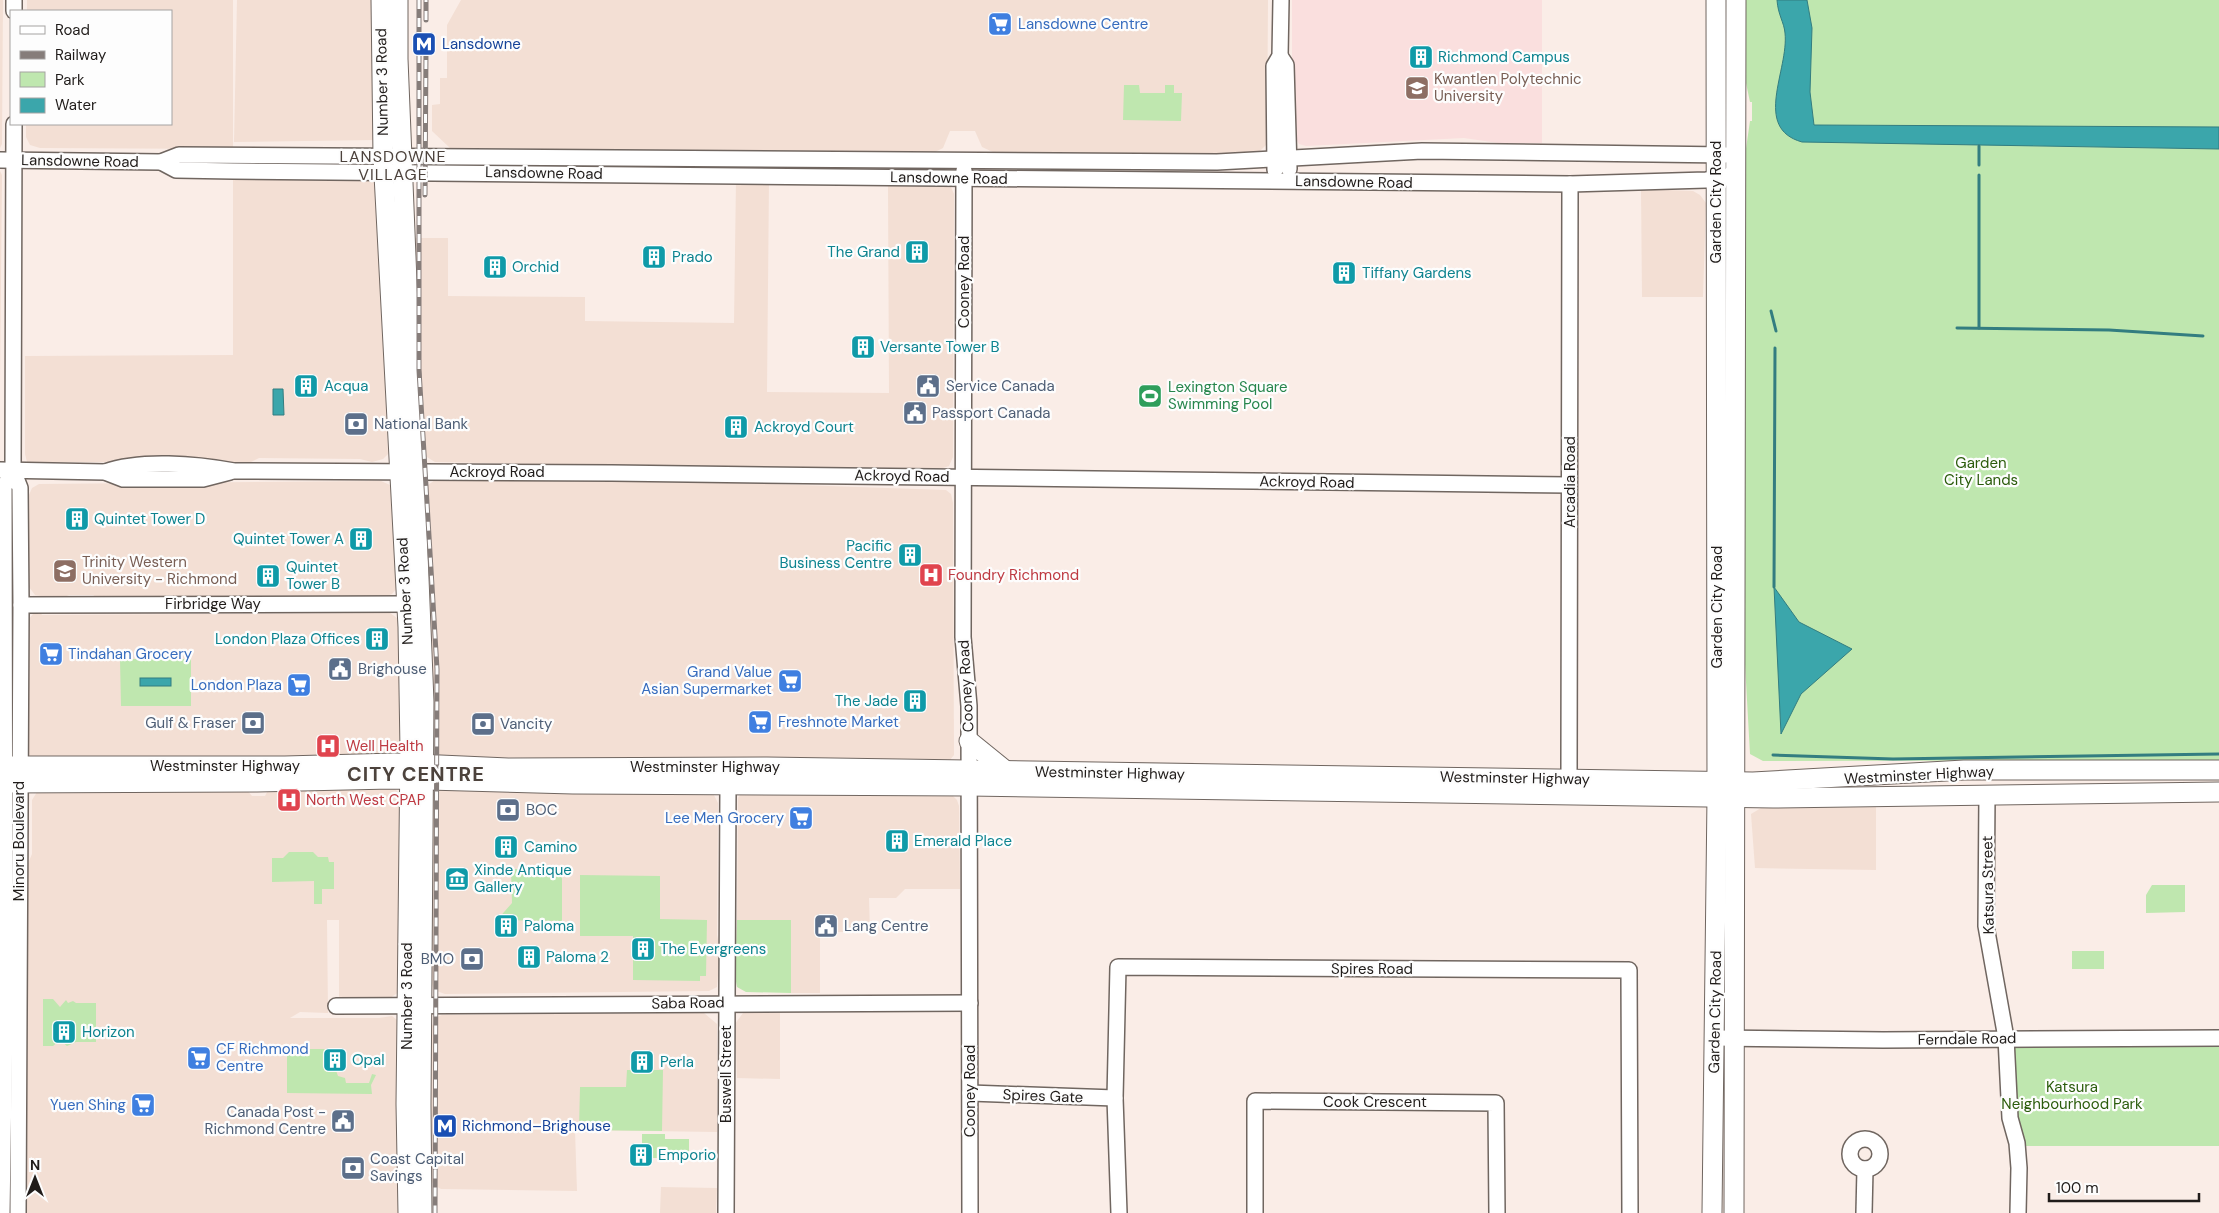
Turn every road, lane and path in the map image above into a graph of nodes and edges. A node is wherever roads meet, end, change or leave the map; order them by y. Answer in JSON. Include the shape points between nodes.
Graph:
{"nodes":[{"id":1,"x":381,"y":0,"type":"edge"},
{"id":2,"x":398,"y":0,"type":"edge"},
{"id":3,"x":1281,"y":0,"type":"edge"},
{"id":4,"x":1716,"y":0,"type":"edge"},
{"id":5,"x":1736,"y":0,"type":"edge"},
{"id":6,"x":14,"y":125,"type":"edge"},
{"id":7,"x":1716,"y":154,"type":"junction"},
{"id":8,"x":964,"y":160,"type":"junction"},
{"id":9,"x":1282,"y":160,"type":"junction"},
{"id":10,"x":7,"y":161,"type":"edge"},
{"id":11,"x":384,"y":164,"type":"junction"},
{"id":12,"x":403,"y":164,"type":"junction"},
{"id":13,"x":1736,"y":166,"type":"junction"},
{"id":14,"x":964,"y":178,"type":"junction"},
{"id":15,"x":1716,"y":180,"type":"junction"},
{"id":16,"x":1282,"y":181,"type":"junction"},
{"id":17,"x":1570,"y":184,"type":"junction"},
{"id":18,"x":7,"y":470,"type":"edge"},
{"id":19,"x":406,"y":471,"type":"junction"},
{"id":20,"x":964,"y":477,"type":"junction"},
{"id":21,"x":1569,"y":485,"type":"junction"},
{"id":22,"x":21,"y":604,"type":"junction"},
{"id":23,"x":406,"y":604,"type":"junction"},
{"id":24,"x":969,"y":741,"type":"junction"},
{"id":25,"x":2219,"y":770,"type":"edge"},
{"id":26,"x":1006,"y":771,"type":"junction"},
{"id":27,"x":416,"y":772,"type":"junction"},
{"id":28,"x":8,"y":775,"type":"edge"},
{"id":29,"x":969,"y":778,"type":"junction"},
{"id":30,"x":1569,"y":779,"type":"junction"},
{"id":31,"x":728,"y":786,"type":"junction"},
{"id":32,"x":1726,"y":789,"type":"junction"},
{"id":33,"x":2219,"y":792,"type":"edge"},
{"id":34,"x":1987,"y":794,"type":"junction"},
{"id":35,"x":727,"y":1003,"type":"junction"},
{"id":36,"x":970,"y":1003,"type":"junction"},
{"id":37,"x":336,"y":1006,"type":"dead end"},
{"id":38,"x":414,"y":1006,"type":"junction"},
{"id":39,"x":8,"y":1022,"type":"edge"},
{"id":40,"x":1714,"y":1038,"type":"junction"},
{"id":41,"x":2006,"y":1038,"type":"junction"},
{"id":42,"x":2219,"y":1038,"type":"edge"},
{"id":43,"x":1735,"y":1039,"type":"junction"},
{"id":44,"x":970,"y":1093,"type":"junction"},
{"id":45,"x":1115,"y":1098,"type":"junction"},
{"id":46,"x":1865,"y":1168,"type":"dead end"},
{"id":47,"x":2,"y":1213,"type":"edge"},
{"id":48,"x":18,"y":1213,"type":"edge"},
{"id":49,"x":408,"y":1213,"type":"edge"},
{"id":50,"x":422,"y":1213,"type":"edge"},
{"id":51,"x":726,"y":1213,"type":"edge"},
{"id":52,"x":970,"y":1213,"type":"edge"},
{"id":53,"x":1119,"y":1213,"type":"edge"},
{"id":54,"x":1255,"y":1213,"type":"edge"},
{"id":55,"x":1497,"y":1213,"type":"edge"},
{"id":56,"x":1630,"y":1213,"type":"edge"},
{"id":57,"x":1712,"y":1213,"type":"edge"},
{"id":58,"x":1734,"y":1213,"type":"edge"},
{"id":59,"x":1864,"y":1213,"type":"edge"},
{"id":60,"x":2018,"y":1213,"type":"edge"}],
"edges":[{"from":1,"to":11,"type":"main road","name":"Number 3 Road"},
{"from":2,"to":12,"type":"main road","name":"Number 3 Road"},
{"from":3,"to":9,"type":"street","via":[[1280,56],[1286,65]]},
{"from":4,"to":7,"type":"main road","name":"Garden City Road"},
{"from":5,"to":13,"type":"main road","name":"Garden City Road"},
{"from":6,"to":10,"type":"street","name":"Minoru Boulevard"},
{"from":7,"to":9,"type":"street","name":"Lansdowne Road","via":[[1422,151]]},
{"from":7,"to":13,"type":"street","name":"Lansdowne Road","via":[[1727,155]]},
{"from":7,"to":15,"type":"main road","name":"Garden City Road"},
{"from":8,"to":9,"type":"street","name":"Lansdowne Road"},
{"from":8,"to":12,"type":"street","name":"Lansdowne Road"},
{"from":8,"to":14,"type":"street","name":"Cooney Road"},
{"from":9,"to":16,"type":"street"},
{"from":10,"to":11,"type":"street","name":"Lansdowne Road","via":[[160,162],[176,170]]},
{"from":10,"to":18,"type":"street","name":"Minoru Boulevard"},
{"from":11,"to":12,"type":"street","name":"Lansdowne Road"},
{"from":11,"to":19,"type":"main road","name":"Number 3 Road"},
{"from":12,"to":14,"type":"street","name":"Lansdowne Road"},
{"from":12,"to":19,"type":"main road","name":"Number 3 Road"},
{"from":13,"to":15,"type":"street","name":"Lansdowne Road","via":[[1726,178]]},
{"from":13,"to":32,"type":"main road","name":"Garden City Road"},
{"from":14,"to":16,"type":"street","name":"Lansdowne Road"},
{"from":14,"to":20,"type":"street","name":"Cooney Road"},
{"from":15,"to":17,"type":"street","name":"Lansdowne Road"},
{"from":15,"to":32,"type":"main road","name":"Garden City Road"},
{"from":16,"to":17,"type":"street","name":"Lansdowne Road"},
{"from":17,"to":21,"type":"street","name":"Arcadia Road"},
{"from":18,"to":19,"type":"street","name":"Ackroyd Road","via":[[105,472],[123,479],[194,479],[234,471]]},
{"from":18,"to":22,"type":"street","name":"Minoru Boulevard","via":[[20,488]]},
{"from":18,"to":28,"type":"street","name":"Minoru Boulevard","via":[[4,487]]},
{"from":19,"to":20,"type":"street","name":"Ackroyd Road"},
{"from":19,"to":23,"type":"main road","name":"Number 3 Road"},
{"from":19,"to":27,"type":"main road","name":"Number 3 Road","via":[[423,663]]},
{"from":20,"to":21,"type":"street","name":"Ackroyd Road"},
{"from":20,"to":24,"type":"street","name":"Cooney Road","via":[[963,636]]},
{"from":21,"to":30,"type":"street","name":"Arcadia Road"},
{"from":22,"to":23,"type":"street","name":"Firbridge Way"},
{"from":22,"to":28,"type":"street","name":"Minoru Boulevard"},
{"from":23,"to":27,"type":"main road","name":"Number 3 Road"},
{"from":24,"to":26,"type":"main road"},
{"from":24,"to":29,"type":"street","name":"Cooney Road"},
{"from":25,"to":32,"type":"main road","name":"Westminster Highway","via":[[1964,770]]},
{"from":26,"to":29,"type":"main road","name":"Westminster Highway"},
{"from":26,"to":30,"type":"main road","name":"Westminster Highway"},
{"from":27,"to":28,"type":"main road","name":"Westminster Highway"},
{"from":27,"to":29,"type":"main road","name":"Westminster Highway","via":[[698,767]]},
{"from":27,"to":31,"type":"main road","name":"Westminster Highway"},
{"from":27,"to":38,"type":"main road","name":"Number 3 Road"},
{"from":28,"to":39,"type":"street","name":"Minoru Boulevard"},
{"from":29,"to":31,"type":"main road","name":"Westminster Highway"},
{"from":29,"to":32,"type":"main road","name":"Westminster Highway"},
{"from":29,"to":36,"type":"street","name":"Cooney Road"},
{"from":30,"to":32,"type":"main road","name":"Westminster Highway"},
{"from":31,"to":35,"type":"street","name":"Buswell Street"},
{"from":32,"to":34,"type":"main road","name":"Westminster Highway"},
{"from":32,"to":40,"type":"main road","name":"Garden City Road"},
{"from":32,"to":43,"type":"main road","name":"Garden City Road"},
{"from":33,"to":34,"type":"main road","name":"Westminster Highway"},
{"from":34,"to":41,"type":"street","name":"Katsura Street","via":[[1986,926]]},
{"from":35,"to":36,"type":"street","name":"Saba Road"},
{"from":35,"to":38,"type":"street","name":"Saba Road"},
{"from":35,"to":51,"type":"street","name":"Buswell Street"},
{"from":36,"to":44,"type":"street","name":"Cooney Road"},
{"from":37,"to":38,"type":"street","name":"Saba Road"},
{"from":38,"to":49,"type":"main road","name":"Number 3 Road"},
{"from":38,"to":50,"type":"main road","name":"Number 3 Road"},
{"from":39,"to":47,"type":"street","name":"Minoru Boulevard"},
{"from":39,"to":48,"type":"street","name":"Minoru Boulevard"},
{"from":40,"to":43,"type":"street","name":"Ferndale Road"},
{"from":40,"to":57,"type":"main road","name":"Garden City Road"},
{"from":41,"to":42,"type":"street","name":"Ferndale Road"},
{"from":41,"to":43,"type":"street","name":"Ferndale Road"},
{"from":41,"to":60,"type":"street","name":"Katsura Street","via":[[2010,1118],[2019,1168]]},
{"from":43,"to":58,"type":"main road","name":"Garden City Road"},
{"from":44,"to":45,"type":"street","name":"Spires Gate"},
{"from":44,"to":52,"type":"street","name":"Cooney Road"},
{"from":45,"to":53,"type":"street","name":"Spires Road"},
{"from":45,"to":56,"type":"street","name":"Spires Road","via":[[1118,967],[1629,970]]},
{"from":46,"to":59,"type":"street"},
{"from":54,"to":55,"type":"street","name":"Cook Crescent","via":[[1255,1101],[1496,1103]]}]}
